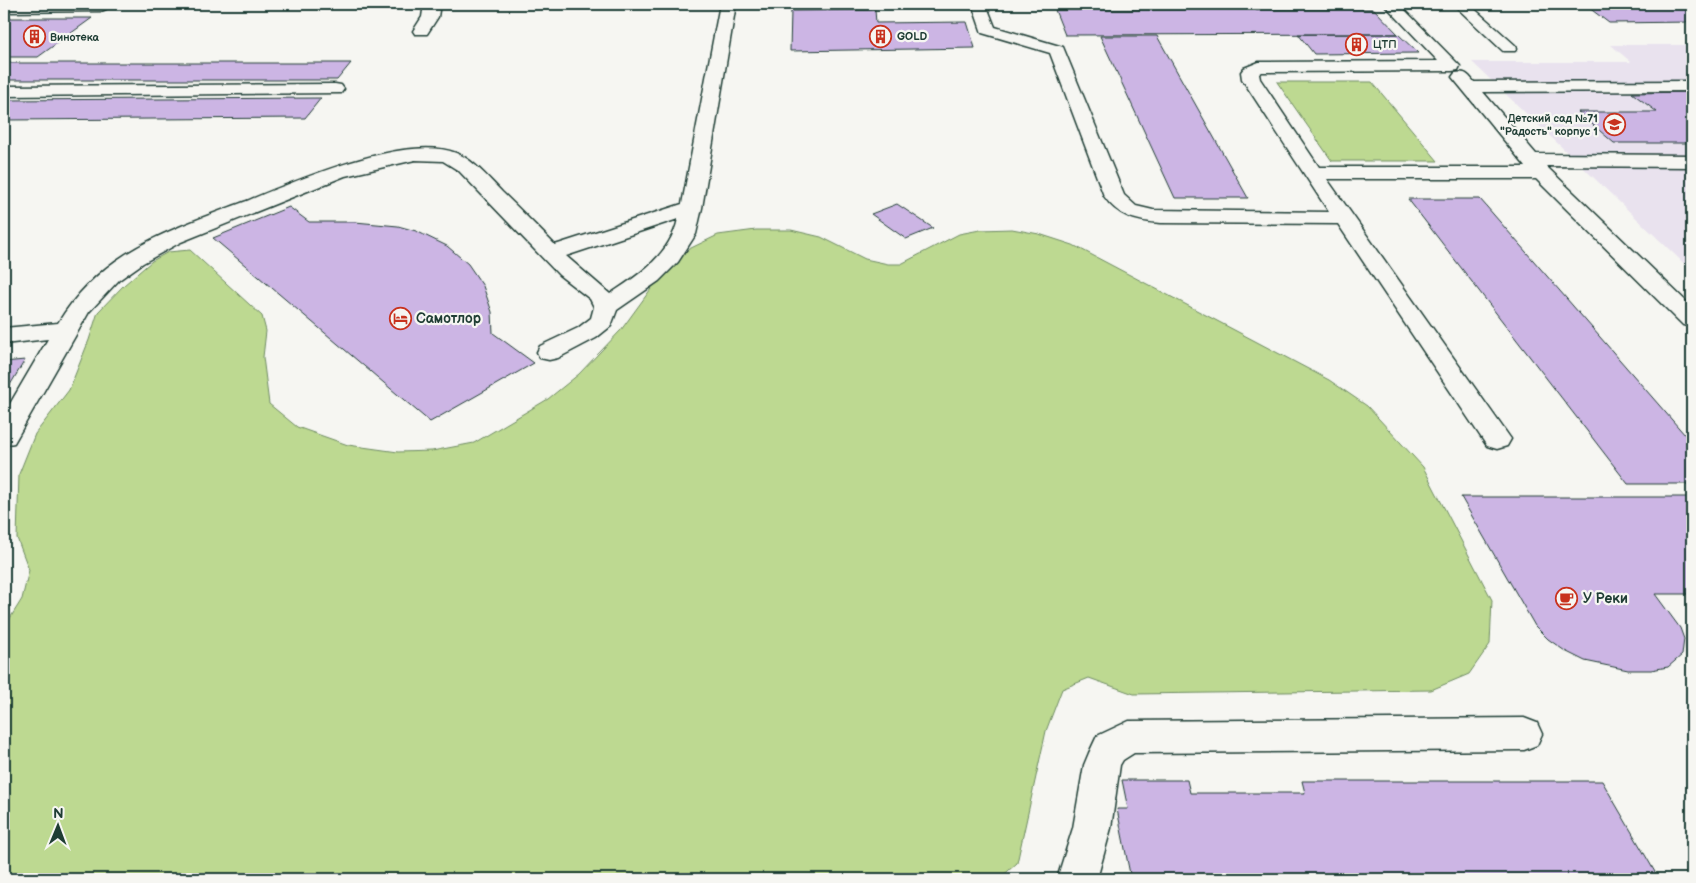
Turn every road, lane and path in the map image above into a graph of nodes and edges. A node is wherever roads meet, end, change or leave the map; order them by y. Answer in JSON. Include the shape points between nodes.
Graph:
{"nodes":[{"id":1,"x":432,"y":4,"type":"edge"},
{"id":2,"x":728,"y":4,"type":"edge"},
{"id":3,"x":979,"y":4,"type":"edge"},
{"id":4,"x":1391,"y":4,"type":"edge"},
{"id":5,"x":1460,"y":4,"type":"edge"},
{"id":6,"x":101,"y":6,"type":"dead end"},
{"id":7,"x":4,"y":7,"type":"edge"},
{"id":8,"x":421,"y":31,"type":"dead end"},
{"id":9,"x":1509,"y":48,"type":"dead end"},
{"id":10,"x":1452,"y":66,"type":"junction"},
{"id":11,"x":1692,"y":86,"type":"edge"},
{"id":12,"x":1469,"y":87,"type":"junction"},
{"id":13,"x":335,"y":89,"type":"dead end"},
{"id":14,"x":4,"y":91,"type":"edge"},
{"id":15,"x":1691,"y":155,"type":"edge"},
{"id":16,"x":1536,"y":166,"type":"junction"},
{"id":17,"x":1313,"y":173,"type":"junction"},
{"id":18,"x":692,"y":208,"type":"junction"},
{"id":19,"x":1344,"y":218,"type":"junction"},
{"id":20,"x":550,"y":254,"type":"junction"},
{"id":21,"x":606,"y":307,"type":"junction"},
{"id":22,"x":1692,"y":320,"type":"edge"},
{"id":23,"x":66,"y":330,"type":"junction"},
{"id":24,"x":4,"y":336,"type":"edge"},
{"id":25,"x":548,"y":352,"type":"dead end"},
{"id":26,"x":4,"y":436,"type":"edge"},
{"id":27,"x":1497,"y":439,"type":"dead end"},
{"id":28,"x":1524,"y":734,"type":"dead end"},
{"id":29,"x":1077,"y":879,"type":"edge"}],
"edges":[{"from":1,"to":8,"type":"lane","via":[[430,17]]},
{"from":2,"to":18,"type":"lane"},
{"from":3,"to":19,"type":"lane","via":[[988,30],[1057,50],[1114,196],[1122,207],[1139,215],[1161,217]]},
{"from":4,"to":10,"type":"lane"},
{"from":5,"to":9,"type":"lane"},
{"from":6,"to":7,"type":"lane"},
{"from":10,"to":12,"type":"lane"},
{"from":10,"to":17,"type":"lane","via":[[1274,66],[1259,67],[1250,72],[1251,79]]},
{"from":11,"to":12,"type":"lane"},
{"from":12,"to":16,"type":"lane"},
{"from":13,"to":14,"type":"lane"},
{"from":15,"to":16,"type":"lane"},
{"from":16,"to":17,"type":"lane"},
{"from":16,"to":22,"type":"lane"},
{"from":17,"to":19,"type":"lane"},
{"from":18,"to":20,"type":"lane"},
{"from":18,"to":21,"type":"lane","via":[[685,234],[674,252],[649,278]]},
{"from":19,"to":27,"type":"lane"},
{"from":20,"to":21,"type":"lane","via":[[599,295]]},
{"from":20,"to":23,"type":"lane","via":[[466,167],[449,157],[415,154],[338,172],[173,237],[112,275],[79,308]]},
{"from":21,"to":25,"type":"lane","via":[[602,321],[587,333]]},
{"from":23,"to":24,"type":"lane"},
{"from":23,"to":26,"type":"lane"},
{"from":28,"to":29,"type":"lane","via":[[1129,737],[1110,748],[1102,764],[1092,828]]}]}
